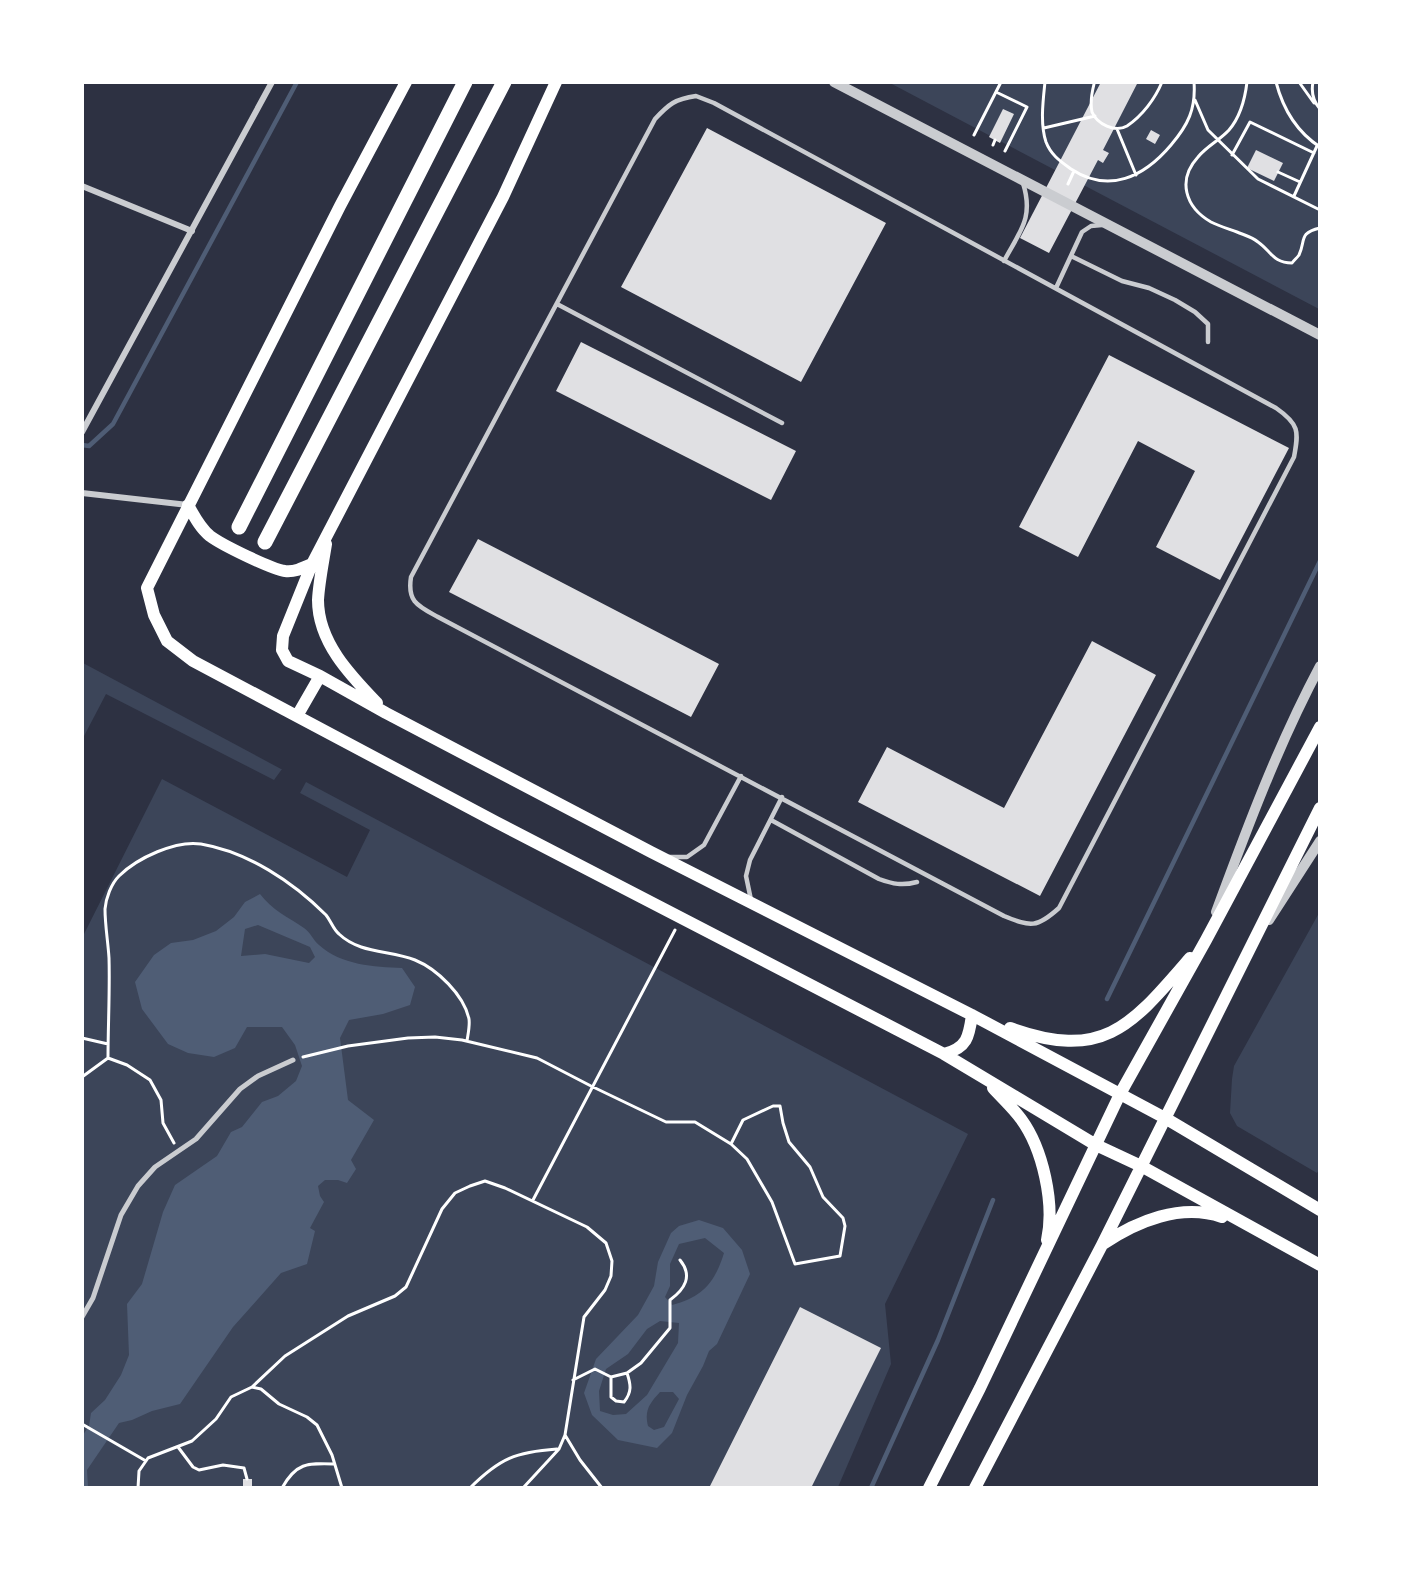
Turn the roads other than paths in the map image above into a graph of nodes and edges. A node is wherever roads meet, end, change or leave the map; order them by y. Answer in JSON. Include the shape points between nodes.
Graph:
{"nodes":[{"id":1,"x":272,"y":82,"type":"edge"},
{"id":2,"x":406,"y":82,"type":"edge"},
{"id":3,"x":465,"y":82,"type":"edge"},
{"id":4,"x":504,"y":82,"type":"edge"},
{"id":5,"x":556,"y":82,"type":"edge"},
{"id":6,"x":834,"y":82,"type":"edge"},
{"id":7,"x":1022,"y":181,"type":"junction"},
{"id":8,"x":82,"y":186,"type":"edge"},
{"id":9,"x":1110,"y":225,"type":"junction"},
{"id":10,"x":192,"y":231,"type":"junction"},
{"id":11,"x":1071,"y":256,"type":"junction"},
{"id":12,"x":1004,"y":261,"type":"junction"},
{"id":13,"x":1056,"y":288,"type":"junction"},
{"id":14,"x":557,"y":304,"type":"junction"},
{"id":15,"x":1320,"y":335,"type":"edge"},
{"id":16,"x":1208,"y":342,"type":"dead end"},
{"id":17,"x":782,"y":423,"type":"dead end"},
{"id":18,"x":82,"y":432,"type":"edge"},
{"id":19,"x":82,"y":493,"type":"edge"},
{"id":20,"x":188,"y":506,"type":"junction"},
{"id":21,"x":239,"y":527,"type":"dead end"},
{"id":22,"x":328,"y":533,"type":"junction"},
{"id":23,"x":266,"y":542,"type":"dead end"},
{"id":24,"x":312,"y":564,"type":"junction"},
{"id":25,"x":1320,"y":666,"type":"edge"},
{"id":26,"x":320,"y":676,"type":"junction"},
{"id":27,"x":386,"y":713,"type":"junction"},
{"id":28,"x":297,"y":716,"type":"junction"},
{"id":29,"x":1320,"y":727,"type":"edge"},
{"id":30,"x":741,"y":776,"type":"junction"},
{"id":31,"x":782,"y":797,"type":"junction"},
{"id":32,"x":1320,"y":808,"type":"edge"},
{"id":33,"x":771,"y":820,"type":"junction"},
{"id":34,"x":1320,"y":841,"type":"edge"},
{"id":35,"x":660,"y":856,"type":"junction"},
{"id":36,"x":917,"y":882,"type":"dead end"},
{"id":37,"x":751,"y":902,"type":"junction"},
{"id":38,"x":1206,"y":940,"type":"junction"},
{"id":39,"x":1246,"y":956,"type":"junction"},
{"id":40,"x":972,"y":1015,"type":"junction"},
{"id":41,"x":944,"y":1054,"type":"junction"},
{"id":42,"x":293,"y":1060,"type":"road end"},
{"id":43,"x":987,"y":1080,"type":"junction"},
{"id":44,"x":1120,"y":1094,"type":"junction"},
{"id":45,"x":1165,"y":1118,"type":"junction"},
{"id":46,"x":1096,"y":1145,"type":"junction"},
{"id":47,"x":1142,"y":1166,"type":"junction"},
{"id":48,"x":1320,"y":1210,"type":"edge"},
{"id":49,"x":1254,"y":1229,"type":"junction"},
{"id":50,"x":1102,"y":1245,"type":"junction"},
{"id":51,"x":1044,"y":1255,"type":"junction"},
{"id":52,"x":1320,"y":1265,"type":"edge"},
{"id":53,"x":82,"y":1317,"type":"edge"},
{"id":54,"x":929,"y":1488,"type":"edge"},
{"id":55,"x":975,"y":1488,"type":"edge"}],
"edges":[{"from":1,"to":10,"type":"street"},
{"from":2,"to":20,"type":"main road"},
{"from":3,"to":21,"type":"main road"},
{"from":4,"to":23,"type":"main road"},
{"from":5,"to":22,"type":"main road","via":[[502,197]]},
{"from":6,"to":7,"type":"street"},
{"from":7,"to":9,"type":"street"},
{"from":7,"to":12,"type":"lane","via":[[1028,201],[1027,215]]},
{"from":8,"to":10,"type":"street"},
{"from":9,"to":11,"type":"lane","via":[[1091,226],[1082,232]]},
{"from":9,"to":15,"type":"street"},
{"from":10,"to":18,"type":"street"},
{"from":11,"to":13,"type":"lane"},
{"from":11,"to":16,"type":"lane","via":[[1195,312],[1208,324]]},
{"from":12,"to":13,"type":"lane"},
{"from":12,"to":14,"type":"lane","via":[[696,96],[679,98],[655,119]]},
{"from":13,"to":31,"type":"lane","via":[[1276,408],[1290,417],[1298,434],[1294,457],[1059,908],[1046,920],[1027,925],[1012,919]]},
{"from":14,"to":17,"type":"lane"},
{"from":14,"to":30,"type":"lane","via":[[411,577],[409,591],[416,604],[438,617]]},
{"from":19,"to":20,"type":"street"},
{"from":20,"to":24,"type":"main road","via":[[210,536],[270,567],[296,571]]},
{"from":20,"to":28,"type":"main road","via":[[147,588],[154,615],[167,640],[193,661]]},
{"from":22,"to":24,"type":"main road"},
{"from":22,"to":27,"type":"main road","via":[[318,600],[324,626],[344,668]]},
{"from":24,"to":26,"type":"main road","via":[[282,650],[288,661]]},
{"from":25,"to":38,"type":"street","via":[[1277,754]]},
{"from":26,"to":27,"type":"main road"},
{"from":26,"to":28,"type":"main road"},
{"from":27,"to":35,"type":"main road"},
{"from":28,"to":41,"type":"main road"},
{"from":29,"to":38,"type":"main road"},
{"from":30,"to":31,"type":"lane"},
{"from":30,"to":35,"type":"lane","via":[[704,846],[687,857]]},
{"from":31,"to":33,"type":"lane"},
{"from":32,"to":39,"type":"main road"},
{"from":33,"to":36,"type":"lane","via":[[879,879],[899,885]]},
{"from":33,"to":37,"type":"lane","via":[[746,876]]},
{"from":34,"to":39,"type":"street"},
{"from":35,"to":37,"type":"main road"},
{"from":37,"to":40,"type":"main road"},
{"from":38,"to":40,"type":"main road","via":[[1138,1016],[1098,1038],[1076,1041],[1030,1036]]},
{"from":38,"to":44,"type":"main road"},
{"from":39,"to":45,"type":"main road"},
{"from":40,"to":41,"type":"main road","via":[[967,1040],[955,1051]]},
{"from":40,"to":44,"type":"main road"},
{"from":41,"to":43,"type":"main road"},
{"from":42,"to":53,"type":"street","via":[[240,1089],[195,1139],[155,1167],[138,1186],[121,1215],[93,1298]]},
{"from":43,"to":46,"type":"main road"},
{"from":43,"to":51,"type":"main road","via":[[1022,1120],[1036,1146],[1049,1206],[1050,1228]]},
{"from":44,"to":45,"type":"main road"},
{"from":44,"to":46,"type":"main road"},
{"from":45,"to":47,"type":"main road"},
{"from":45,"to":48,"type":"main road"},
{"from":46,"to":47,"type":"main road"},
{"from":46,"to":51,"type":"main road"},
{"from":47,"to":49,"type":"main road"},
{"from":47,"to":50,"type":"main road"},
{"from":49,"to":50,"type":"main road","via":[[1209,1213],[1175,1213],[1137,1225]]},
{"from":49,"to":52,"type":"main road"},
{"from":50,"to":55,"type":"main road"},
{"from":51,"to":54,"type":"main road"}]}
